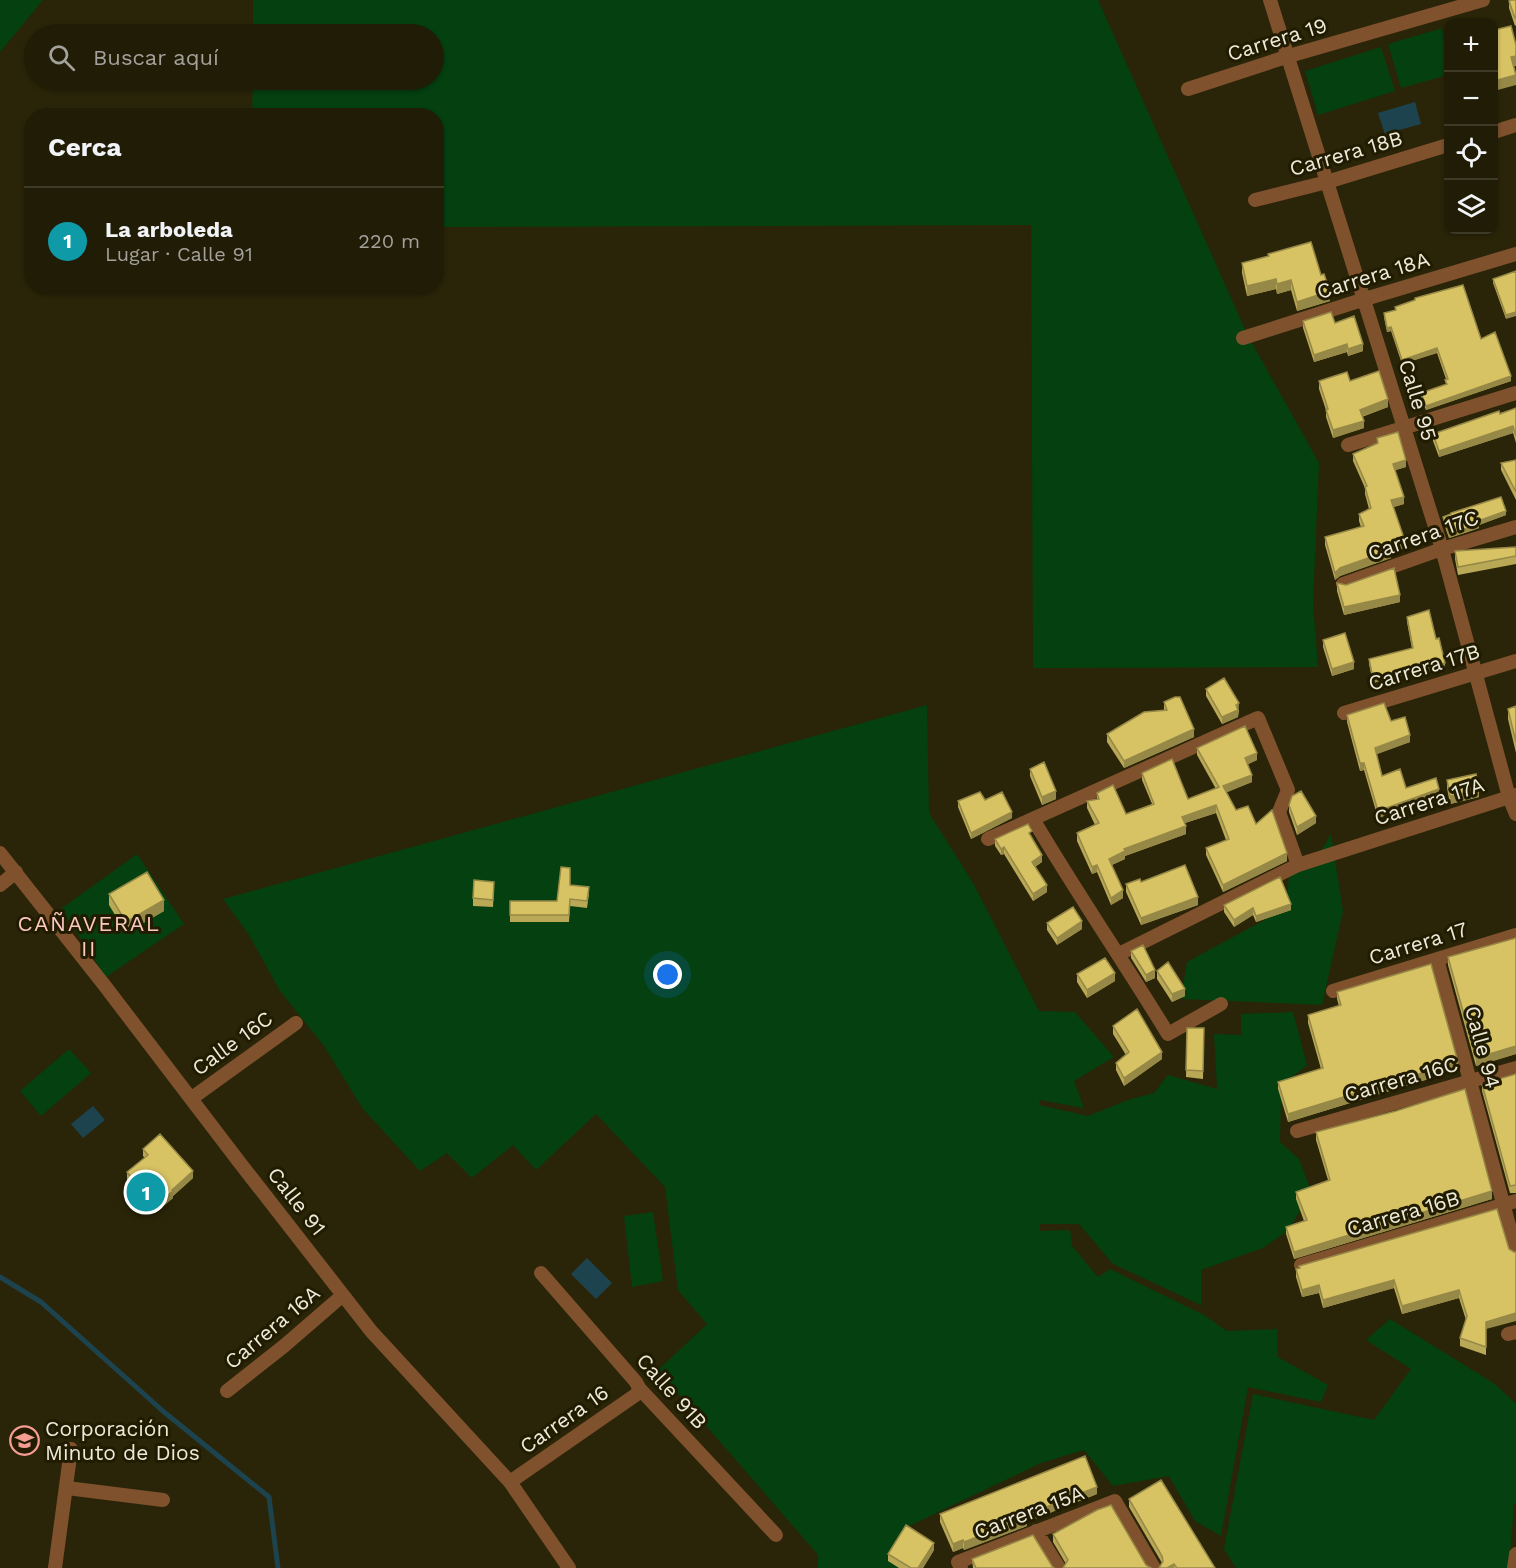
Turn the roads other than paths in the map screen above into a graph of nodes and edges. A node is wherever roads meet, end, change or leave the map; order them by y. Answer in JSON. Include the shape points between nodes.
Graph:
{"nodes":[{"id":1,"x":1270,"y":0,"type":"edge"},
{"id":2,"x":1483,"y":0,"type":"edge"},
{"id":3,"x":1289,"y":56,"type":"junction"},
{"id":4,"x":1188,"y":89,"type":"dead end"},
{"id":5,"x":1516,"y":125,"type":"edge"},
{"id":6,"x":1498,"y":131,"type":"edge"},
{"id":7,"x":1444,"y":147,"type":"edge"},
{"id":8,"x":1327,"y":182,"type":"junction"},
{"id":9,"x":1255,"y":200,"type":"dead end"},
{"id":10,"x":1516,"y":254,"type":"edge"},
{"id":11,"x":1365,"y":299,"type":"junction"},
{"id":12,"x":1243,"y":339,"type":"dead end"},
{"id":13,"x":1516,"y":393,"type":"edge"},
{"id":14,"x":1404,"y":428,"type":"junction"},
{"id":15,"x":1348,"y":445,"type":"dead end"},
{"id":16,"x":1516,"y":527,"type":"edge"},
{"id":17,"x":1442,"y":549,"type":"junction"},
{"id":18,"x":1343,"y":584,"type":"edge"},
{"id":19,"x":1516,"y":661,"type":"edge"},
{"id":20,"x":1477,"y":674,"type":"junction"},
{"id":21,"x":1344,"y":713,"type":"dead end"},
{"id":22,"x":1513,"y":796,"type":"edge"},
{"id":23,"x":1516,"y":814,"type":"edge"},
{"id":24,"x":1033,"y":819,"type":"junction"},
{"id":25,"x":988,"y":840,"type":"dead end"},
{"id":26,"x":0,"y":853,"type":"edge"},
{"id":27,"x":1298,"y":865,"type":"junction"},
{"id":28,"x":16,"y":872,"type":"junction"},
{"id":29,"x":0,"y":885,"type":"edge"},
{"id":30,"x":1516,"y":934,"type":"edge"},
{"id":31,"x":1119,"y":954,"type":"junction"},
{"id":32,"x":1437,"y":960,"type":"junction"},
{"id":33,"x":1333,"y":991,"type":"dead end"},
{"id":34,"x":1221,"y":1004,"type":"dead end"},
{"id":35,"x":296,"y":1023,"type":"dead end"},
{"id":36,"x":1516,"y":1068,"type":"edge"},
{"id":37,"x":1470,"y":1081,"type":"junction"},
{"id":38,"x":192,"y":1098,"type":"junction"},
{"id":39,"x":1298,"y":1131,"type":"dead end"},
{"id":40,"x":1509,"y":1203,"type":"edge"},
{"id":41,"x":1516,"y":1251,"type":"edge"},
{"id":42,"x":1301,"y":1265,"type":"edge"},
{"id":43,"x":541,"y":1273,"type":"dead end"},
{"id":44,"x":343,"y":1295,"type":"junction"},
{"id":45,"x":639,"y":1388,"type":"junction"},
{"id":46,"x":227,"y":1391,"type":"dead end"},
{"id":47,"x":71,"y":1449,"type":"dead end"},
{"id":48,"x":510,"y":1482,"type":"junction"},
{"id":49,"x":67,"y":1488,"type":"junction"},
{"id":50,"x":163,"y":1500,"type":"dead end"},
{"id":51,"x":1036,"y":1531,"type":"junction"},
{"id":52,"x":776,"y":1535,"type":"dead end"},
{"id":53,"x":1516,"y":1554,"type":"edge"},
{"id":54,"x":959,"y":1565,"type":"edge"},
{"id":55,"x":55,"y":1568,"type":"edge"},
{"id":56,"x":569,"y":1568,"type":"edge"},
{"id":57,"x":1059,"y":1568,"type":"edge"},
{"id":58,"x":1154,"y":1568,"type":"edge"},
{"id":59,"x":1514,"y":1568,"type":"edge"}],
"edges":[{"from":1,"to":3,"type":"street","name":"Calle 95"},
{"from":2,"to":3,"type":"street","name":"Carrera 19"},
{"from":3,"to":4,"type":"street","name":"Carrera 19"},
{"from":3,"to":8,"type":"street","name":"Calle 95"},
{"from":5,"to":6,"type":"street"},
{"from":7,"to":8,"type":"street","name":"Carrera 18B"},
{"from":8,"to":9,"type":"street","name":"Carrera 18B"},
{"from":8,"to":11,"type":"street","name":"Calle 95"},
{"from":10,"to":11,"type":"street","name":"Carrera 18A"},
{"from":11,"to":12,"type":"street","name":"Carrera 18A"},
{"from":11,"to":14,"type":"street","name":"Calle 95"},
{"from":13,"to":14,"type":"street"},
{"from":14,"to":15,"type":"street"},
{"from":14,"to":17,"type":"street","name":"Calle 95"},
{"from":16,"to":17,"type":"street","name":"Carrera 17C"},
{"from":17,"to":18,"type":"street","name":"Carrera 17C"},
{"from":17,"to":20,"type":"street","name":"Calle 95"},
{"from":19,"to":20,"type":"street","name":"Carrera 17B"},
{"from":20,"to":21,"type":"street","name":"Carrera 17B"},
{"from":20,"to":22,"type":"street","name":"Calle 95"},
{"from":22,"to":23,"type":"street","name":"Calle 95"},
{"from":22,"to":27,"type":"street","name":"Carrera 17A"},
{"from":24,"to":25,"type":"street"},
{"from":24,"to":27,"type":"street","via":[[1258,718],[1288,790],[1279,812]]},
{"from":24,"to":31,"type":"street"},
{"from":26,"to":28,"type":"street","name":"Calle 91"},
{"from":27,"to":31,"type":"street","name":"Carrera 17A"},
{"from":28,"to":29,"type":"street"},
{"from":28,"to":38,"type":"street","name":"Calle 91"},
{"from":30,"to":32,"type":"street","name":"Carrera 17"},
{"from":31,"to":34,"type":"street","via":[[1168,1034]]},
{"from":32,"to":33,"type":"street","name":"Carrera 17"},
{"from":32,"to":37,"type":"street","name":"Calle 94"},
{"from":35,"to":38,"type":"street","name":"Calle 16C"},
{"from":36,"to":37,"type":"street","name":"Carrera 16C"},
{"from":37,"to":39,"type":"street","name":"Carrera 16C"},
{"from":37,"to":40,"type":"street","name":"Calle 94"},
{"from":38,"to":44,"type":"street","name":"Calle 91"},
{"from":40,"to":41,"type":"street","name":"Calle 94"},
{"from":40,"to":42,"type":"street","name":"Carrera 16B"},
{"from":43,"to":45,"type":"street","name":"Calle 91B"},
{"from":44,"to":46,"type":"street","name":"Carrera 16A"},
{"from":44,"to":48,"type":"street","name":"Calle 91","via":[[371,1331]]},
{"from":45,"to":48,"type":"street","name":"Carrera 16","via":[[637,1394]]},
{"from":45,"to":52,"type":"street","name":"Calle 91B"},
{"from":47,"to":49,"type":"street"},
{"from":48,"to":56,"type":"street","name":"Calle 91"},
{"from":49,"to":50,"type":"street"},
{"from":49,"to":55,"type":"street"},
{"from":51,"to":54,"type":"street","name":"Carrera 15A"},
{"from":51,"to":57,"type":"street"},
{"from":51,"to":58,"type":"street","name":"Carrera 15A","via":[[1115,1501]]},
{"from":53,"to":59,"type":"street"}]}
